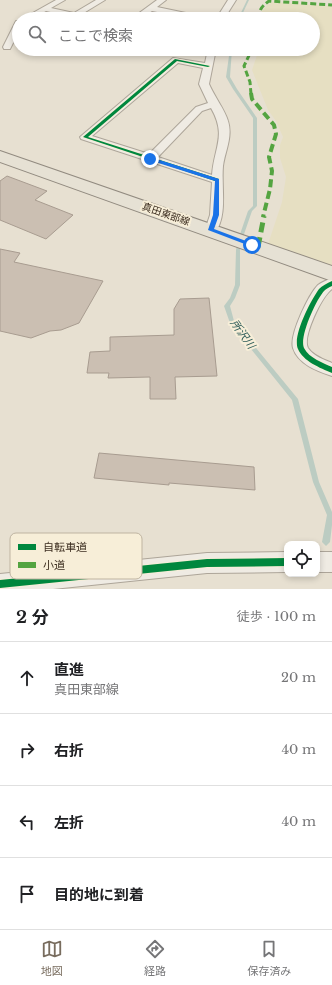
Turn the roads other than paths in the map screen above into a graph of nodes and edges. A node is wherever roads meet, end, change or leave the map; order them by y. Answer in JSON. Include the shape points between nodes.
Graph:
{"nodes":[{"id":1,"x":60,"y":0,"type":"edge"},
{"id":2,"x":101,"y":0,"type":"edge"},
{"id":3,"x":162,"y":0,"type":"edge"},
{"id":4,"x":232,"y":0,"type":"edge"},
{"id":5,"x":150,"y":8,"type":"junction"},
{"id":6,"x":44,"y":9,"type":"junction"},
{"id":7,"x":39,"y":12,"type":"edge"},
{"id":8,"x":60,"y":12,"type":"edge"},
{"id":9,"x":81,"y":12,"type":"edge"},
{"id":10,"x":145,"y":12,"type":"edge"},
{"id":11,"x":170,"y":12,"type":"edge"},
{"id":12,"x":224,"y":12,"type":"edge"},
{"id":13,"x":12,"y":37,"type":"edge"},
{"id":14,"x":7,"y":47,"type":"dead end"},
{"id":15,"x":210,"y":56,"type":"edge"},
{"id":16,"x":208,"y":66,"type":"junction"},
{"id":17,"x":215,"y":104,"type":"junction"},
{"id":18,"x":0,"y":156,"type":"edge"},
{"id":19,"x":150,"y":159,"type":"junction"},
{"id":20,"x":218,"y":180,"type":"junction"},
{"id":21,"x":218,"y":233,"type":"junction"},
{"id":22,"x":332,"y":274,"type":"edge"},
{"id":23,"x":332,"y":283,"type":"edge"},
{"id":24,"x":332,"y":370,"type":"edge"},
{"id":25,"x":284,"y":562,"type":"edge"},
{"id":26,"x":320,"y":562,"type":"edge"},
{"id":27,"x":332,"y":562,"type":"edge"},
{"id":28,"x":142,"y":570,"type":"edge"},
{"id":29,"x":49,"y":579,"type":"edge"},
{"id":30,"x":0,"y":584,"type":"edge"}],
"edges":[{"from":1,"to":6,"type":"street"},
{"from":2,"to":9,"type":"street"},
{"from":3,"to":5,"type":"street"},
{"from":4,"to":12,"type":"street"},
{"from":5,"to":10,"type":"street"},
{"from":5,"to":11,"type":"street"},
{"from":6,"to":7,"type":"street"},
{"from":6,"to":8,"type":"street"},
{"from":13,"to":14,"type":"street"},
{"from":15,"to":16,"type":"street"},
{"from":16,"to":17,"type":"street","via":[[204,84]]},
{"from":16,"to":19,"type":"street","via":[[176,60],[84,137]]},
{"from":17,"to":19,"type":"street","via":[[199,109]]},
{"from":17,"to":20,"type":"street","via":[[223,120],[225,136],[218,166]]},
{"from":18,"to":21,"type":"main road","name":"真田東部線"},
{"from":19,"to":20,"type":"street"},
{"from":20,"to":21,"type":"street"},
{"from":21,"to":22,"type":"main road","name":"真田東部線"},
{"from":23,"to":24,"type":"street","via":[[322,290],[299,340],[300,348],[309,358]]},
{"from":25,"to":28,"type":"street","via":[[207,563]]},
{"from":26,"to":27,"type":"street"},
{"from":29,"to":30,"type":"street"}]}
